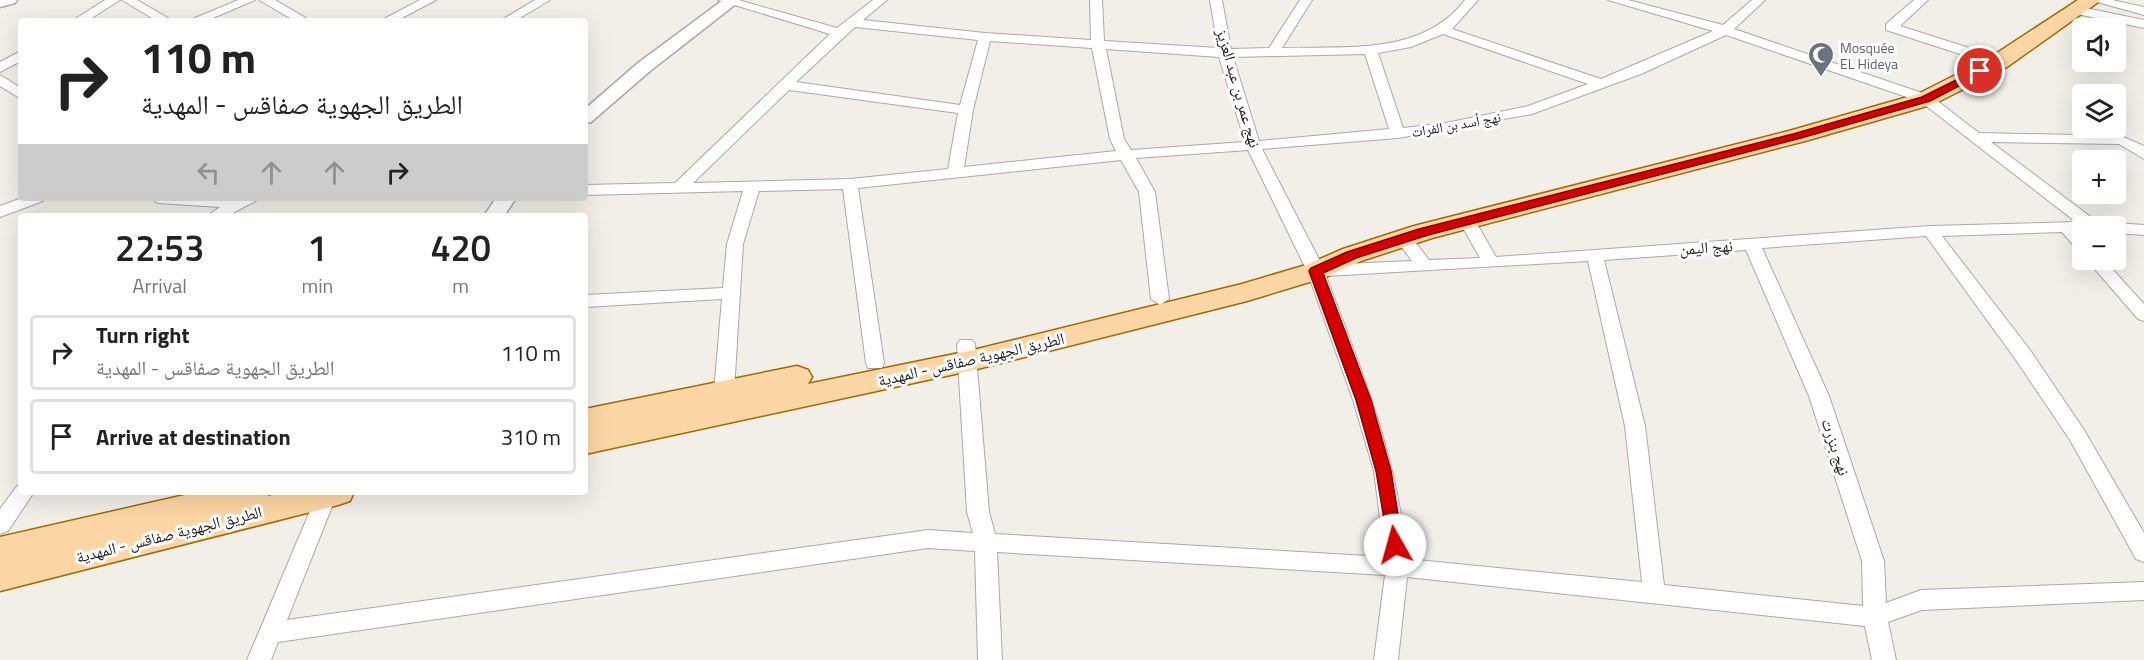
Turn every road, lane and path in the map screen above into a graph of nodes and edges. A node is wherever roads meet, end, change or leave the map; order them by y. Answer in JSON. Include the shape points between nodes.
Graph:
{"nodes":[{"id":1,"x":9,"y":0,"type":"edge"},
{"id":2,"x":114,"y":0,"type":"edge"},
{"id":3,"x":128,"y":0,"type":"edge"},
{"id":4,"x":249,"y":0,"type":"edge"},
{"id":5,"x":430,"y":0,"type":"edge"},
{"id":6,"x":544,"y":0,"type":"edge"},
{"id":7,"x":881,"y":0,"type":"edge"},
{"id":8,"x":1096,"y":0,"type":"edge"},
{"id":9,"x":1216,"y":0,"type":"edge"},
{"id":10,"x":1306,"y":0,"type":"edge"},
{"id":11,"x":1472,"y":0,"type":"edge"},
{"id":12,"x":1614,"y":0,"type":"edge"},
{"id":13,"x":1759,"y":0,"type":"edge"},
{"id":14,"x":1922,"y":0,"type":"edge"},
{"id":15,"x":274,"y":1,"type":"edge"},
{"id":16,"x":729,"y":1,"type":"edge"},
{"id":17,"x":0,"y":2,"type":"edge"},
{"id":18,"x":2088,"y":3,"type":"edge"},
{"id":19,"x":2144,"y":11,"type":"edge"},
{"id":20,"x":83,"y":18,"type":"edge"},
{"id":21,"x":161,"y":18,"type":"edge"},
{"id":22,"x":202,"y":18,"type":"edge"},
{"id":23,"x":269,"y":18,"type":"edge"},
{"id":24,"x":300,"y":18,"type":"edge"},
{"id":25,"x":392,"y":18,"type":"edge"},
{"id":26,"x":511,"y":18,"type":"edge"},
{"id":27,"x":852,"y":23,"type":"junction"},
{"id":28,"x":2144,"y":24,"type":"edge"},
{"id":29,"x":1443,"y":30,"type":"junction"},
{"id":30,"x":1725,"y":30,"type":"junction"},
{"id":31,"x":839,"y":33,"type":"junction"},
{"id":32,"x":985,"y":37,"type":"junction"},
{"id":33,"x":1098,"y":44,"type":"junction"},
{"id":34,"x":1370,"y":50,"type":"junction"},
{"id":35,"x":1273,"y":52,"type":"junction"},
{"id":36,"x":1225,"y":53,"type":"junction"},
{"id":37,"x":18,"y":57,"type":"edge"},
{"id":38,"x":1999,"y":62,"type":"junction"},
{"id":39,"x":0,"y":68,"type":"edge"},
{"id":40,"x":0,"y":79,"type":"edge"},
{"id":41,"x":1602,"y":84,"type":"junction"},
{"id":42,"x":784,"y":86,"type":"junction"},
{"id":43,"x":18,"y":93,"type":"edge"},
{"id":44,"x":1926,"y":99,"type":"junction"},
{"id":45,"x":966,"y":110,"type":"junction"},
{"id":46,"x":588,"y":115,"type":"edge"},
{"id":47,"x":1398,"y":134,"type":"junction"},
{"id":48,"x":1973,"y":137,"type":"junction"},
{"id":49,"x":1254,"y":148,"type":"junction"},
{"id":50,"x":2144,"y":154,"type":"edge"},
{"id":51,"x":1127,"y":156,"type":"junction"},
{"id":52,"x":956,"y":174,"type":"junction"},
{"id":53,"x":850,"y":184,"type":"junction"},
{"id":54,"x":679,"y":188,"type":"junction"},
{"id":55,"x":752,"y":188,"type":"junction"},
{"id":56,"x":588,"y":190,"type":"edge"},
{"id":57,"x":29,"y":201,"type":"edge"},
{"id":58,"x":243,"y":201,"type":"edge"},
{"id":59,"x":0,"y":212,"type":"edge"},
{"id":60,"x":221,"y":213,"type":"edge"},
{"id":61,"x":2079,"y":216,"type":"edge"},
{"id":62,"x":1467,"y":221,"type":"junction"},
{"id":63,"x":2065,"y":226,"type":"junction"},
{"id":64,"x":2072,"y":226,"type":"edge"},
{"id":65,"x":2126,"y":229,"type":"edge"},
{"id":66,"x":2144,"y":230,"type":"edge"},
{"id":67,"x":1930,"y":231,"type":"junction"},
{"id":68,"x":2072,"y":233,"type":"edge"},
{"id":69,"x":1403,"y":238,"type":"junction"},
{"id":70,"x":1752,"y":244,"type":"junction"},
{"id":71,"x":1595,"y":256,"type":"junction"},
{"id":72,"x":1491,"y":263,"type":"junction"},
{"id":73,"x":1312,"y":265,"type":"junction"},
{"id":74,"x":1425,"y":267,"type":"junction"},
{"id":75,"x":2104,"y":270,"type":"edge"},
{"id":76,"x":730,"y":293,"type":"junction"},
{"id":77,"x":1160,"y":299,"type":"junction"},
{"id":78,"x":588,"y":301,"type":"edge"},
{"id":79,"x":2142,"y":311,"type":"edge"},
{"id":80,"x":968,"y":353,"type":"junction"},
{"id":81,"x":875,"y":363,"type":"junction"},
{"id":82,"x":724,"y":391,"type":"junction"},
{"id":83,"x":588,"y":419,"type":"edge"},
{"id":84,"x":588,"y":441,"type":"edge"},
{"id":85,"x":22,"y":495,"type":"edge"},
{"id":86,"x":241,"y":495,"type":"edge"},
{"id":87,"x":323,"y":495,"type":"edge"},
{"id":88,"x":330,"y":495,"type":"edge"},
{"id":89,"x":0,"y":525,"type":"edge"},
{"id":90,"x":986,"y":541,"type":"junction"},
{"id":91,"x":0,"y":551,"type":"edge"},
{"id":92,"x":2144,"y":553,"type":"edge"},
{"id":93,"x":1397,"y":567,"type":"junction"},
{"id":94,"x":0,"y":576,"type":"edge"},
{"id":95,"x":2144,"y":591,"type":"edge"},
{"id":96,"x":1654,"y":593,"type":"junction"},
{"id":97,"x":1875,"y":617,"type":"junction"},
{"id":98,"x":269,"y":633,"type":"junction"},
{"id":99,"x":259,"y":660,"type":"edge"},
{"id":100,"x":990,"y":660,"type":"edge"},
{"id":101,"x":1386,"y":660,"type":"edge"},
{"id":102,"x":1884,"y":660,"type":"edge"}],
"edges":[{"from":1,"to":17,"type":"street"},
{"from":2,"to":20,"type":"street"},
{"from":3,"to":21,"type":"street"},
{"from":4,"to":22,"type":"street"},
{"from":5,"to":25,"type":"street"},
{"from":6,"to":26,"type":"street"},
{"from":7,"to":27,"type":"street"},
{"from":8,"to":33,"type":"street"},
{"from":9,"to":36,"type":"street","name":"نهج عمر بن عبد العزيز"},
{"from":10,"to":35,"type":"street"},
{"from":11,"to":29,"type":"street"},
{"from":12,"to":30,"type":"street"},
{"from":13,"to":30,"type":"street","name":"نهج أسد بن الفرات"},
{"from":14,"to":38,"type":"street","via":[[1891,27]]},
{"from":15,"to":23,"type":"street"},
{"from":15,"to":24,"type":"street"},
{"from":16,"to":31,"type":"street"},
{"from":16,"to":46,"type":"street"},
{"from":18,"to":19,"type":"street"},
{"from":18,"to":28,"type":"street"},
{"from":18,"to":38,"type":"main road","name":"الطريق الجهوية صفاقس - المهدية"},
{"from":27,"to":31,"type":"street"},
{"from":27,"to":32,"type":"street"},
{"from":29,"to":34,"type":"street","via":[[1406,44]]},
{"from":29,"to":41,"type":"street"},
{"from":30,"to":41,"type":"street","name":"نهج أسد بن الفرات"},
{"from":30,"to":44,"type":"street"},
{"from":31,"to":42,"type":"street"},
{"from":32,"to":33,"type":"street"},
{"from":32,"to":45,"type":"street"},
{"from":33,"to":36,"type":"street"},
{"from":33,"to":51,"type":"street","via":[[1117,139]]},
{"from":34,"to":35,"type":"street"},
{"from":34,"to":47,"type":"street"},
{"from":35,"to":36,"type":"street"},
{"from":36,"to":49,"type":"street","name":"نهج عمر بن عبد العزيز"},
{"from":37,"to":39,"type":"street"},
{"from":38,"to":44,"type":"main road","name":"الطريق الجهوية صفاقس - المهدية"},
{"from":40,"to":43,"type":"street"},
{"from":41,"to":47,"type":"street","name":"نهج أسد بن الفرات","via":[[1532,110]]},
{"from":42,"to":45,"type":"street"},
{"from":42,"to":54,"type":"street"},
{"from":44,"to":48,"type":"street"},
{"from":44,"to":62,"type":"main road","name":"الطريق الجهوية صفاقس - المهدية"},
{"from":45,"to":52,"type":"street"},
{"from":47,"to":49,"type":"street","name":"نهج أسد بن الفرات"},
{"from":48,"to":50,"type":"street","via":[[2121,140]]},
{"from":48,"to":61,"type":"street"},
{"from":49,"to":51,"type":"street","name":"نهج أسد بن الفرات"},
{"from":49,"to":73,"type":"street","name":"نهج عمر بن عبد العزيز"},
{"from":51,"to":52,"type":"street","name":"نهج أسد بن الفرات"},
{"from":51,"to":77,"type":"street","via":[[1147,192]]},
{"from":52,"to":53,"type":"street","name":"نهج أسد بن الفرات"},
{"from":53,"to":55,"type":"street","name":"نهج أسد بن الفرات"},
{"from":53,"to":81,"type":"street"},
{"from":54,"to":55,"type":"street","name":"نهج أسد بن الفرات"},
{"from":54,"to":56,"type":"street","name":"نهج أسد بن الفرات"},
{"from":55,"to":76,"type":"street","via":[[735,244]]},
{"from":57,"to":59,"type":"street"},
{"from":58,"to":60,"type":"street"},
{"from":62,"to":69,"type":"main road","name":"الطريق الجهوية صفاقس - المهدية"},
{"from":62,"to":72,"type":"street"},
{"from":63,"to":64,"type":"street","name":"نهج اليمن"},
{"from":63,"to":67,"type":"street","name":"نهج اليمن"},
{"from":63,"to":68,"type":"street"},
{"from":65,"to":66,"type":"street"},
{"from":67,"to":70,"type":"street","name":"نهج اليمن"},
{"from":67,"to":92,"type":"street","via":[[2077,435]]},
{"from":69,"to":73,"type":"main road","name":"الطريق الجهوية صفاقس - المهدية"},
{"from":69,"to":74,"type":"street"},
{"from":70,"to":71,"type":"street","name":"نهج اليمن"},
{"from":70,"to":97,"type":"street","name":"نهج بنزرت","via":[[1819,396],[1873,561]]},
{"from":71,"to":72,"type":"street","name":"نهج اليمن"},
{"from":71,"to":96,"type":"street","via":[[1635,426]]},
{"from":72,"to":74,"type":"street","name":"نهج اليمن"},
{"from":73,"to":74,"type":"street","name":"نهج اليمن"},
{"from":73,"to":77,"type":"main road","name":"الطريق الجهوية صفاقس - المهدية"},
{"from":73,"to":80,"type":"main road","name":"الطريق الجهوية صفاقس - المهدية","via":[[1247,292]]},
{"from":73,"to":93,"type":"street","name":"نهج عمر بن عبد العزيز","via":[[1363,400],[1384,471]]},
{"from":75,"to":79,"type":"street"},
{"from":76,"to":78,"type":"street"},
{"from":76,"to":82,"type":"street"},
{"from":77,"to":80,"type":"main road","name":"الطريق الجهوية صفاقس - المهدية"},
{"from":80,"to":81,"type":"main road","name":"الطريق الجهوية صفاقس - المهدية"},
{"from":80,"to":84,"type":"main road","name":"الطريق الجهوية صفاقس - المهدية"},
{"from":80,"to":90,"type":"street","via":[[978,512]]},
{"from":81,"to":82,"type":"main road","name":"الطريق الجهوية صفاقس - المهدية"},
{"from":82,"to":83,"type":"main road","name":"الطريق الجهوية صفاقس - المهدية"},
{"from":85,"to":89,"type":"street"},
{"from":86,"to":91,"type":"main road","name":"الطريق الجهوية صفاقس - المهدية"},
{"from":87,"to":94,"type":"main road","name":"الطريق الجهوية صفاقس - المهدية"},
{"from":88,"to":98,"type":"street"},
{"from":90,"to":93,"type":"street"},
{"from":90,"to":98,"type":"street","via":[[928,539]]},
{"from":90,"to":100,"type":"street"},
{"from":93,"to":96,"type":"street"},
{"from":93,"to":101,"type":"street","name":"نهج عمر بن عبد العزيز"},
{"from":95,"to":97,"type":"street","via":[[1921,600]]},
{"from":96,"to":97,"type":"street"},
{"from":97,"to":102,"type":"street","name":"نهج بنزرت"},
{"from":98,"to":99,"type":"street"}]}
